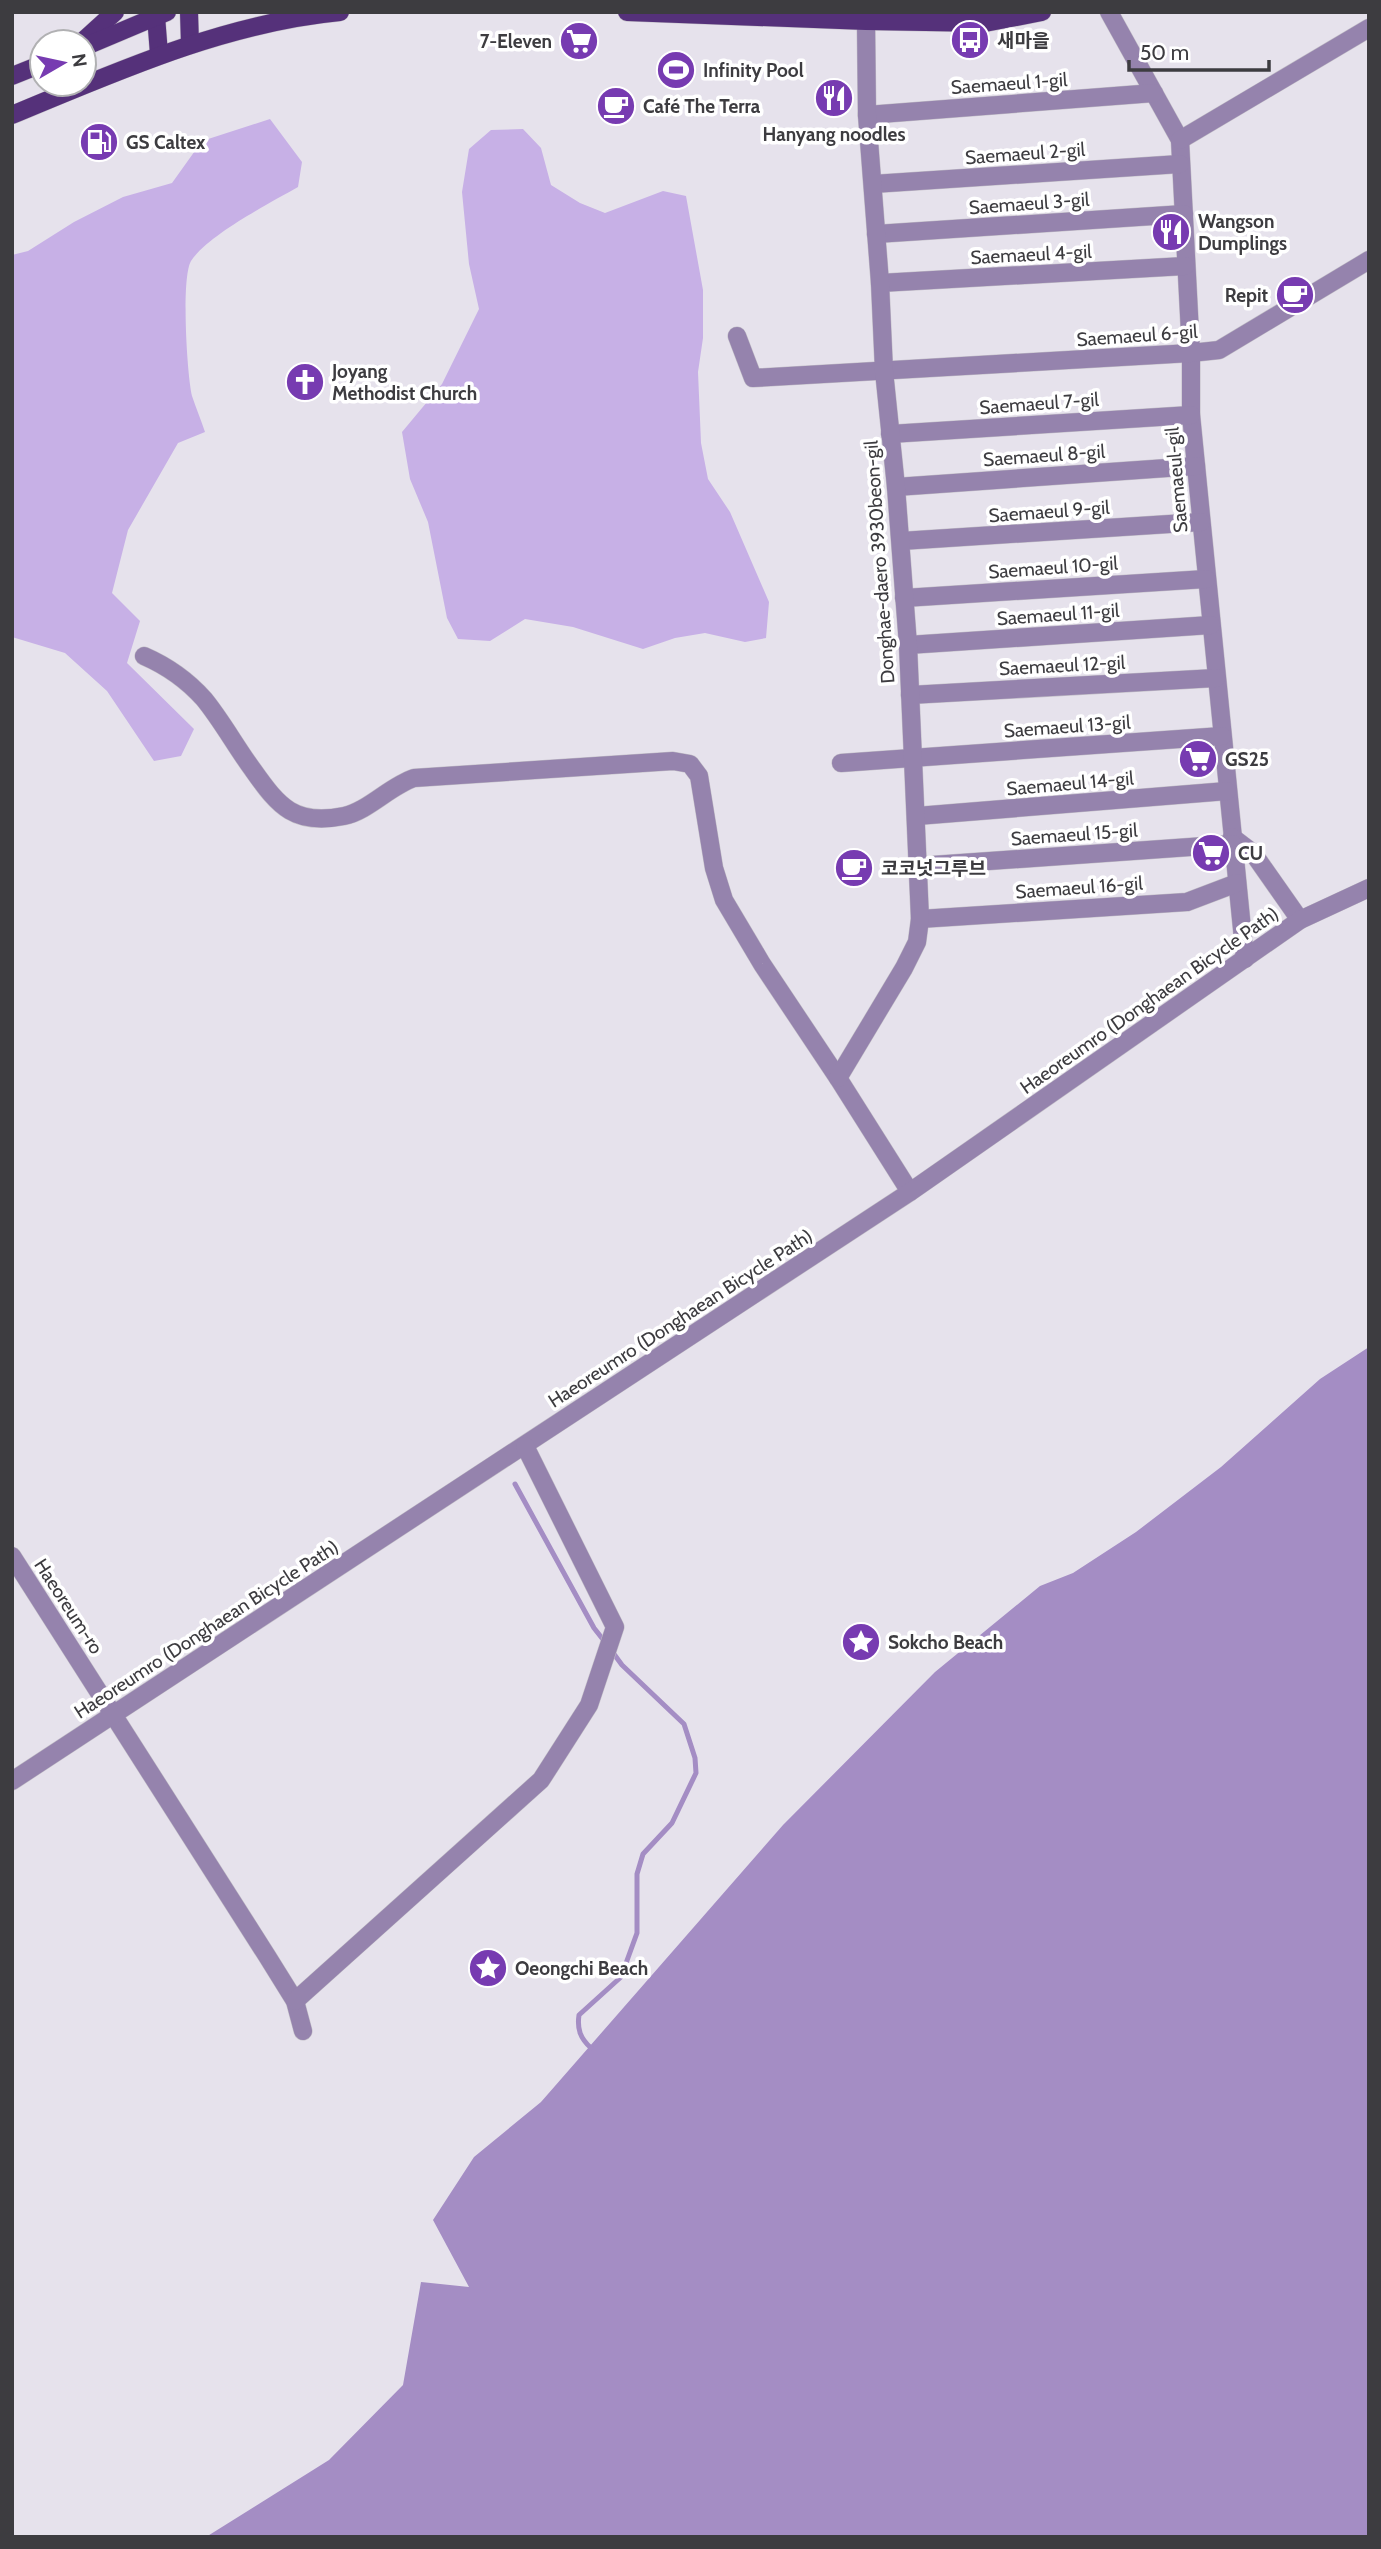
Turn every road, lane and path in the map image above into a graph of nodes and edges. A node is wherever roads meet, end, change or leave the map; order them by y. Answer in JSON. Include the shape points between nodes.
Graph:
{"nodes":[{"id":1,"x":115,"y":12,"type":"edge"},
{"id":2,"x":189,"y":12,"type":"edge"},
{"id":3,"x":340,"y":12,"type":"edge"},
{"id":4,"x":627,"y":12,"type":"edge"},
{"id":5,"x":1042,"y":12,"type":"edge"},
{"id":6,"x":1109,"y":12,"type":"edge"},
{"id":7,"x":160,"y":14,"type":"edge"},
{"id":8,"x":866,"y":21,"type":"junction"},
{"id":9,"x":1369,"y":28,"type":"edge"},
{"id":10,"x":98,"y":29,"type":"edge"},
{"id":11,"x":98,"y":38,"type":"edge"},
{"id":12,"x":190,"y":44,"type":"junction"},
{"id":13,"x":159,"y":54,"type":"junction"},
{"id":14,"x":1154,"y":93,"type":"junction"},
{"id":15,"x":12,"y":115,"type":"edge"},
{"id":16,"x":867,"y":115,"type":"junction"},
{"id":17,"x":1180,"y":140,"type":"junction"},
{"id":18,"x":1180,"y":164,"type":"junction"},
{"id":19,"x":873,"y":184,"type":"junction"},
{"id":20,"x":1184,"y":214,"type":"junction"},
{"id":21,"x":876,"y":234,"type":"junction"},
{"id":22,"x":1369,"y":260,"type":"edge"},
{"id":23,"x":1185,"y":266,"type":"junction"},
{"id":24,"x":880,"y":283,"type":"junction"},
{"id":25,"x":737,"y":336,"type":"dead end"},
{"id":26,"x":1191,"y":354,"type":"junction"},
{"id":27,"x":884,"y":371,"type":"junction"},
{"id":28,"x":1191,"y":415,"type":"junction"},
{"id":29,"x":890,"y":434,"type":"junction"},
{"id":30,"x":1195,"y":466,"type":"junction"},
{"id":31,"x":896,"y":487,"type":"junction"},
{"id":32,"x":1201,"y":522,"type":"junction"},
{"id":33,"x":901,"y":541,"type":"junction"},
{"id":34,"x":1206,"y":579,"type":"junction"},
{"id":35,"x":904,"y":598,"type":"junction"},
{"id":36,"x":1211,"y":625,"type":"junction"},
{"id":37,"x":908,"y":645,"type":"junction"},
{"id":38,"x":144,"y":656,"type":"dead end"},
{"id":39,"x":1216,"y":678,"type":"junction"},
{"id":40,"x":910,"y":695,"type":"junction"},
{"id":41,"x":1222,"y":736,"type":"junction"},
{"id":42,"x":914,"y":758,"type":"junction"},
{"id":43,"x":841,"y":763,"type":"dead end"},
{"id":44,"x":1227,"y":792,"type":"junction"},
{"id":45,"x":917,"y":816,"type":"junction"},
{"id":46,"x":1233,"y":841,"type":"junction"},
{"id":47,"x":918,"y":866,"type":"junction"},
{"id":48,"x":1237,"y":883,"type":"junction"},
{"id":49,"x":1369,"y":887,"type":"edge"},
{"id":50,"x":920,"y":919,"type":"junction"},
{"id":51,"x":1300,"y":920,"type":"junction"},
{"id":52,"x":1245,"y":959,"type":"junction"},
{"id":53,"x":838,"y":1078,"type":"junction"},
{"id":54,"x":910,"y":1192,"type":"junction"},
{"id":55,"x":525,"y":1446,"type":"junction"},
{"id":56,"x":12,"y":1556,"type":"edge"},
{"id":57,"x":114,"y":1713,"type":"junction"},
{"id":58,"x":12,"y":1781,"type":"edge"},
{"id":59,"x":295,"y":2001,"type":"junction"},
{"id":60,"x":303,"y":2031,"type":"dead end"}],
"edges":[{"from":1,"to":10,"type":"main road"},
{"from":2,"to":12,"type":"main road"},
{"from":3,"to":12,"type":"main road"},
{"from":4,"to":8,"type":"main road"},
{"from":5,"to":8,"type":"main road","via":[[985,23]]},
{"from":6,"to":14,"type":"street","name":"Saemaeul-gil"},
{"from":7,"to":11,"type":"main road"},
{"from":7,"to":13,"type":"main road"},
{"from":8,"to":16,"type":"street","name":"Donghae-daero 3930beon-gil"},
{"from":9,"to":17,"type":"street"},
{"from":12,"to":13,"type":"main road"},
{"from":13,"to":15,"type":"main road"},
{"from":14,"to":16,"type":"street","name":"Saemaeul 1-gil"},
{"from":14,"to":17,"type":"street","name":"Saemaeul-gil"},
{"from":16,"to":19,"type":"street","name":"Donghae-daero 3930beon-gil"},
{"from":17,"to":18,"type":"street","name":"Saemaeul-gil"},
{"from":18,"to":19,"type":"street","name":"Saemaeul 2-gil"},
{"from":18,"to":20,"type":"street","name":"Saemaeul-gil"},
{"from":19,"to":21,"type":"street","name":"Donghae-daero 3930beon-gil"},
{"from":20,"to":21,"type":"street","name":"Saemaeul 3-gil"},
{"from":20,"to":23,"type":"street","name":"Saemaeul-gil"},
{"from":21,"to":24,"type":"street","name":"Donghae-daero 3930beon-gil"},
{"from":22,"to":26,"type":"street","name":"Saemaeul 6-gil","via":[[1219,350]]},
{"from":23,"to":24,"type":"street","name":"Saemaeul 4-gil"},
{"from":23,"to":26,"type":"street","name":"Saemaeul-gil"},
{"from":24,"to":27,"type":"street","name":"Donghae-daero 3930beon-gil"},
{"from":25,"to":27,"type":"street","name":"Saemaeul 6-gil","via":[[753,378]]},
{"from":26,"to":27,"type":"street","name":"Saemaeul 6-gil"},
{"from":26,"to":28,"type":"street","name":"Saemaeul-gil"},
{"from":27,"to":29,"type":"street","name":"Donghae-daero 3930beon-gil"},
{"from":28,"to":29,"type":"street","name":"Saemaeul 7-gil"},
{"from":28,"to":30,"type":"street","name":"Saemaeul-gil"},
{"from":29,"to":31,"type":"street","name":"Donghae-daero 3930beon-gil"},
{"from":30,"to":31,"type":"street","name":"Saemaeul 8-gil"},
{"from":30,"to":32,"type":"street","name":"Saemaeul-gil"},
{"from":31,"to":33,"type":"street","name":"Donghae-daero 3930beon-gil"},
{"from":32,"to":33,"type":"street","name":"Saemaeul 9-gil"},
{"from":32,"to":34,"type":"street","name":"Saemaeul-gil"},
{"from":33,"to":35,"type":"street","name":"Donghae-daero 3930beon-gil"},
{"from":34,"to":35,"type":"street","name":"Saemaeul 10-gil"},
{"from":34,"to":36,"type":"street","name":"Saemaeul-gil"},
{"from":35,"to":37,"type":"street","name":"Donghae-daero 3930beon-gil"},
{"from":36,"to":37,"type":"street","name":"Saemaeul 11-gil"},
{"from":36,"to":39,"type":"street","name":"Saemaeul-gil"},
{"from":37,"to":40,"type":"street","name":"Donghae-daero 3930beon-gil"},
{"from":38,"to":53,"type":"street","via":[[173,670],[204,699],[273,799],[304,817],[320,820],[348,815],[414,778],[673,761],[690,764],[699,776],[724,900]]},
{"from":39,"to":40,"type":"street","name":"Saemaeul 12-gil"},
{"from":39,"to":41,"type":"street","name":"Saemaeul-gil"},
{"from":40,"to":42,"type":"street","name":"Donghae-daero 3930beon-gil"},
{"from":41,"to":42,"type":"street","name":"Saemaeul 13-gil"},
{"from":41,"to":44,"type":"street","name":"Saemaeul-gil"},
{"from":42,"to":43,"type":"street","name":"Saemaeul 13-gil"},
{"from":42,"to":45,"type":"street","name":"Donghae-daero 3930beon-gil"},
{"from":44,"to":45,"type":"street","name":"Saemaeul 14-gil"},
{"from":44,"to":46,"type":"street","name":"Saemaeul-gil"},
{"from":45,"to":47,"type":"street","name":"Donghae-daero 3930beon-gil"},
{"from":46,"to":47,"type":"street","name":"Saemaeul 15-gil"},
{"from":46,"to":48,"type":"street","name":"Saemaeul-gil"},
{"from":46,"to":51,"type":"street","via":[[1253,853]]},
{"from":47,"to":50,"type":"street","name":"Donghae-daero 3930beon-gil"},
{"from":48,"to":50,"type":"street","name":"Saemaeul 16-gil","via":[[1187,902]]},
{"from":48,"to":52,"type":"street","name":"Saemaeul-gil"},
{"from":49,"to":51,"type":"street","name":"Haeoreumro (Donghaean Bicycle Path)"},
{"from":50,"to":53,"type":"street","name":"Donghae-daero 3930beon-gil","via":[[917,942],[904,968]]},
{"from":51,"to":52,"type":"street","name":"Haeoreumro (Donghaean Bicycle Path)"},
{"from":52,"to":54,"type":"street","name":"Haeoreumro (Donghaean Bicycle Path)"},
{"from":53,"to":54,"type":"street"},
{"from":54,"to":55,"type":"street","name":"Haeoreumro (Donghaean Bicycle Path)"},
{"from":55,"to":57,"type":"street","name":"Haeoreumro (Donghaean Bicycle Path)"},
{"from":55,"to":59,"type":"street","via":[[615,1627],[589,1705],[541,1780]]},
{"from":56,"to":57,"type":"street","name":"Haeoreum-ro"},
{"from":57,"to":58,"type":"street","name":"Haeoreumro (Donghaean Bicycle Path)"},
{"from":57,"to":59,"type":"street","name":"Haeoreum-ro"},
{"from":59,"to":60,"type":"street","name":"Haeoreum-ro"}]}
